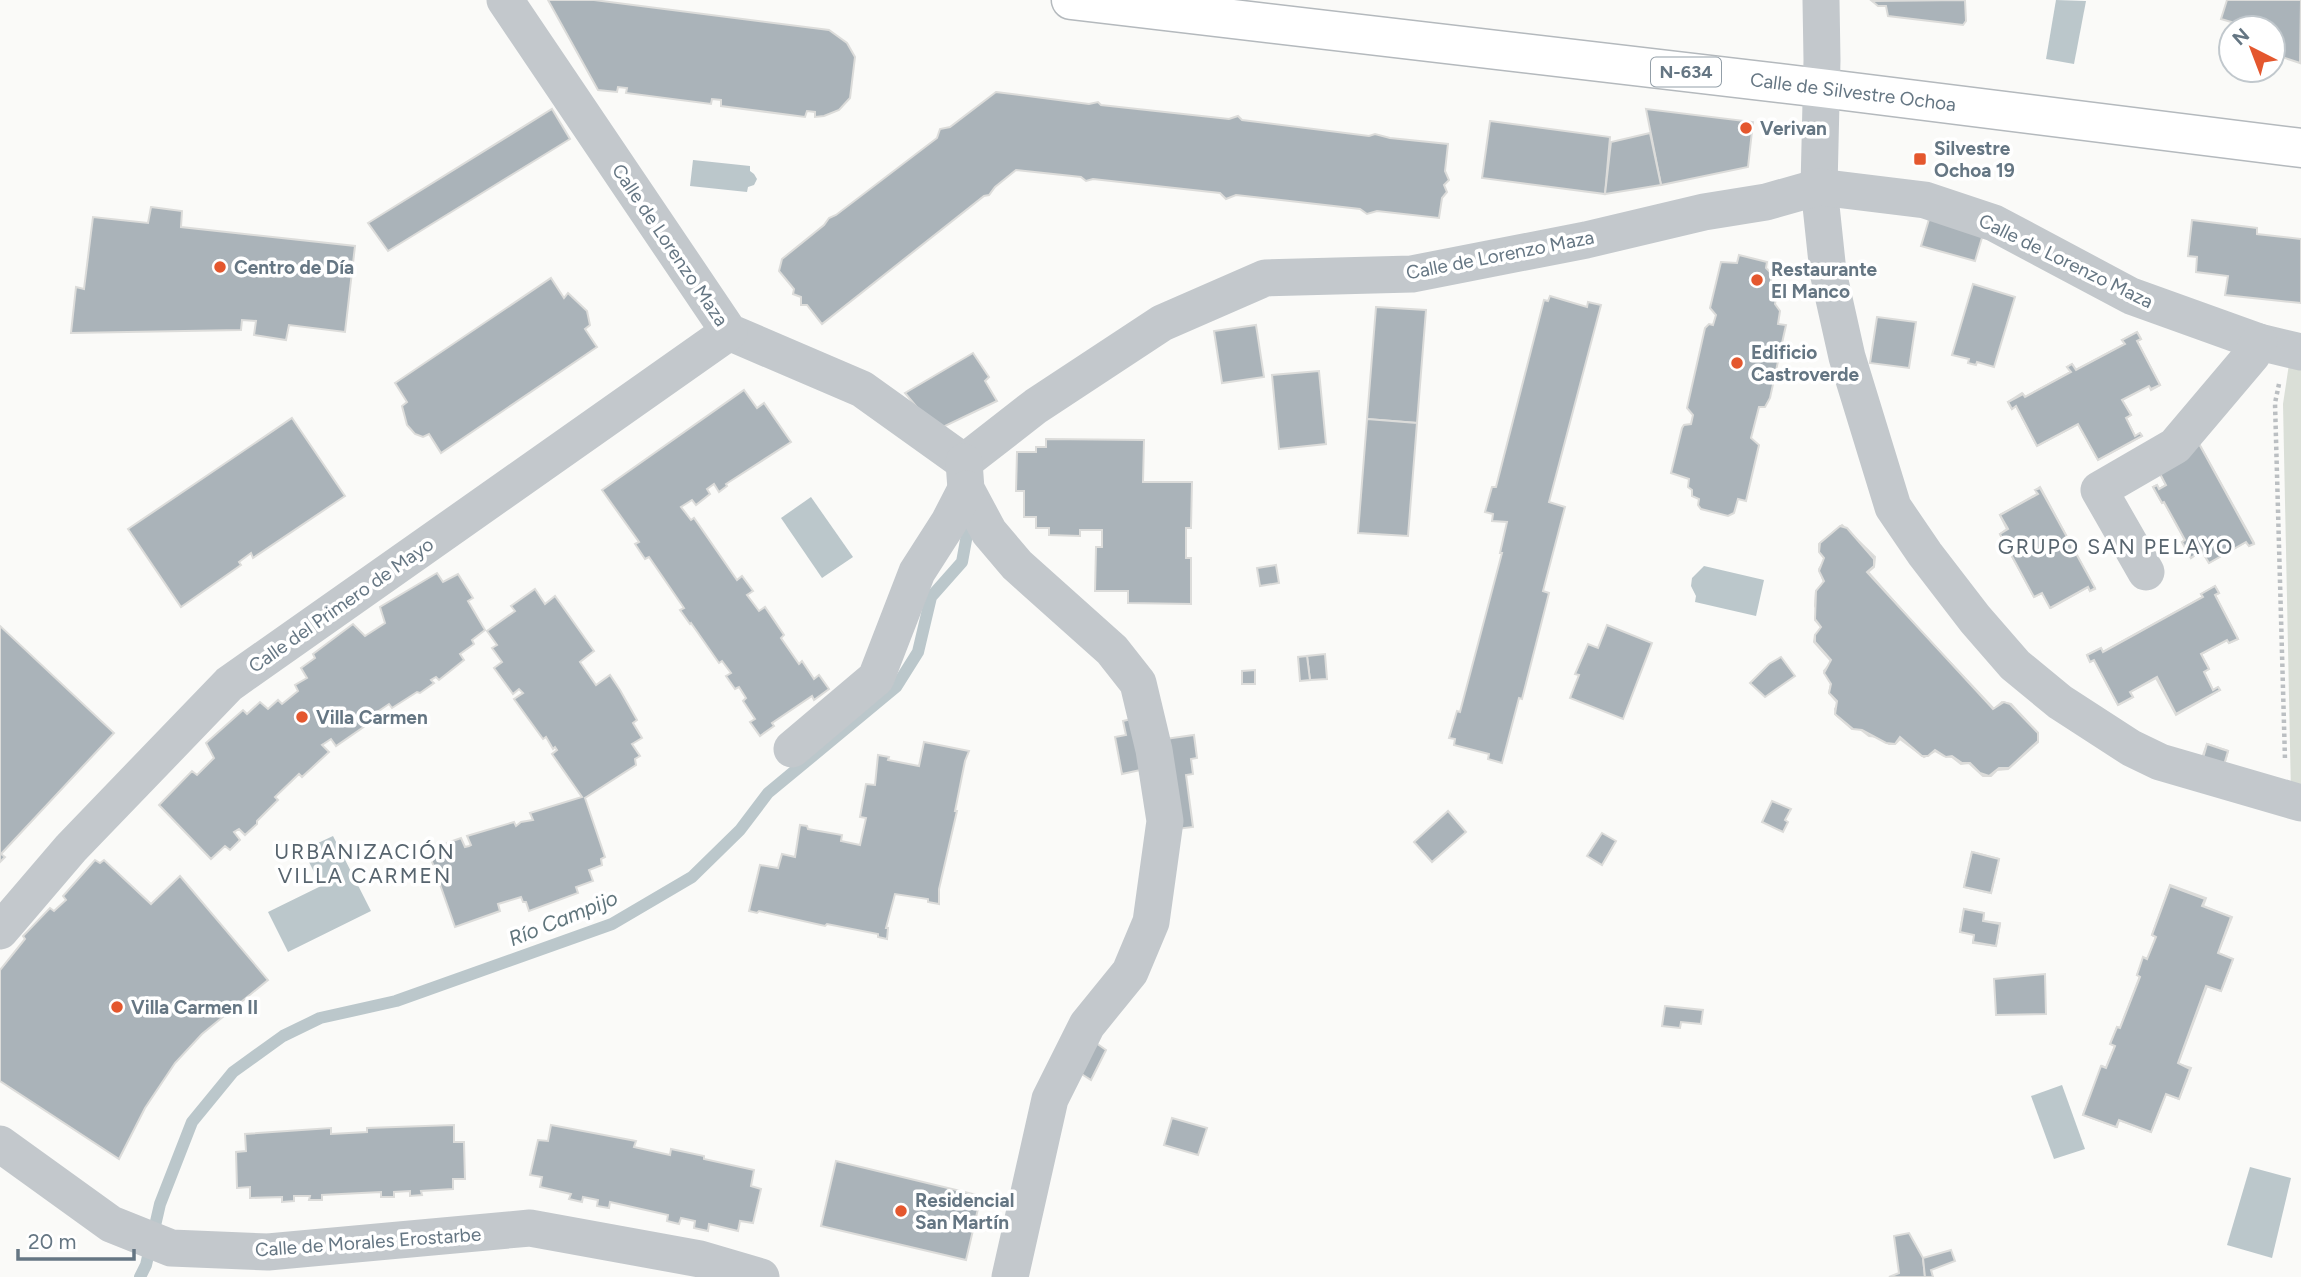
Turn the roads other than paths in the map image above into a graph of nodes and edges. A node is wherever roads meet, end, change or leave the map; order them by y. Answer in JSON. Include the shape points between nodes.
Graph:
{"nodes":[{"id":1,"x":505,"y":0,"type":"edge"},
{"id":2,"x":1071,"y":0,"type":"edge"},
{"id":3,"x":1821,"y":0,"type":"edge"},
{"id":4,"x":1821,"y":88,"type":"junction"},
{"id":5,"x":2301,"y":148,"type":"edge"},
{"id":6,"x":1819,"y":187,"type":"junction"},
{"id":7,"x":729,"y":332,"type":"junction"},
{"id":8,"x":2282,"y":348,"type":"edge"},
{"id":9,"x":965,"y":475,"type":"junction"},
{"id":10,"x":2146,"y":572,"type":"dead end"},
{"id":11,"x":792,"y":749,"type":"dead end"},
{"id":12,"x":2294,"y":801,"type":"edge"},
{"id":13,"x":0,"y":931,"type":"edge"},
{"id":14,"x":0,"y":1144,"type":"edge"},
{"id":15,"x":761,"y":1277,"type":"edge"},
{"id":16,"x":1010,"y":1277,"type":"edge"}],
"edges":[{"from":1,"to":7,"type":"street","name":"Calle de Lorenzo Maza"},
{"from":2,"to":4,"type":"highway","name":"Calle de Silvestre Ochoa","number":"N-634"},
{"from":3,"to":4,"type":"street"},
{"from":4,"to":5,"type":"highway","name":"Calle de Silvestre Ochoa","number":"N-634"},
{"from":4,"to":6,"type":"street"},
{"from":6,"to":8,"type":"street","name":"Calle de Lorenzo Maza","via":[[1926,200],[1994,223],[2131,296]]},
{"from":6,"to":9,"type":"street","name":"Calle de Lorenzo Maza","via":[[1766,202],[1412,274],[1265,278],[1163,323],[1037,407]]},
{"from":6,"to":12,"type":"street","via":[[1828,272],[1872,440],[1893,507],[1933,565],[2015,665],[2060,702],[2160,762]]},
{"from":7,"to":9,"type":"street","name":"Calle de Lorenzo Maza","via":[[862,389]]},
{"from":7,"to":13,"type":"street","name":"Calle del Primero de Mayo","via":[[229,684],[71,848]]},
{"from":8,"to":10,"type":"street","via":[[2252,355],[2175,446],[2099,490]]},
{"from":9,"to":11,"type":"street","via":[[949,522],[916,572],[876,678]]},
{"from":9,"to":16,"type":"street","via":[[989,532],[1017,565],[1112,650],[1138,683],[1165,821],[1151,922],[1130,972],[1087,1025],[1050,1099]]},
{"from":14,"to":15,"type":"street","name":"Calle de Morales Erostarbe","via":[[111,1224],[171,1248],[268,1252],[530,1228],[700,1259]]}]}
